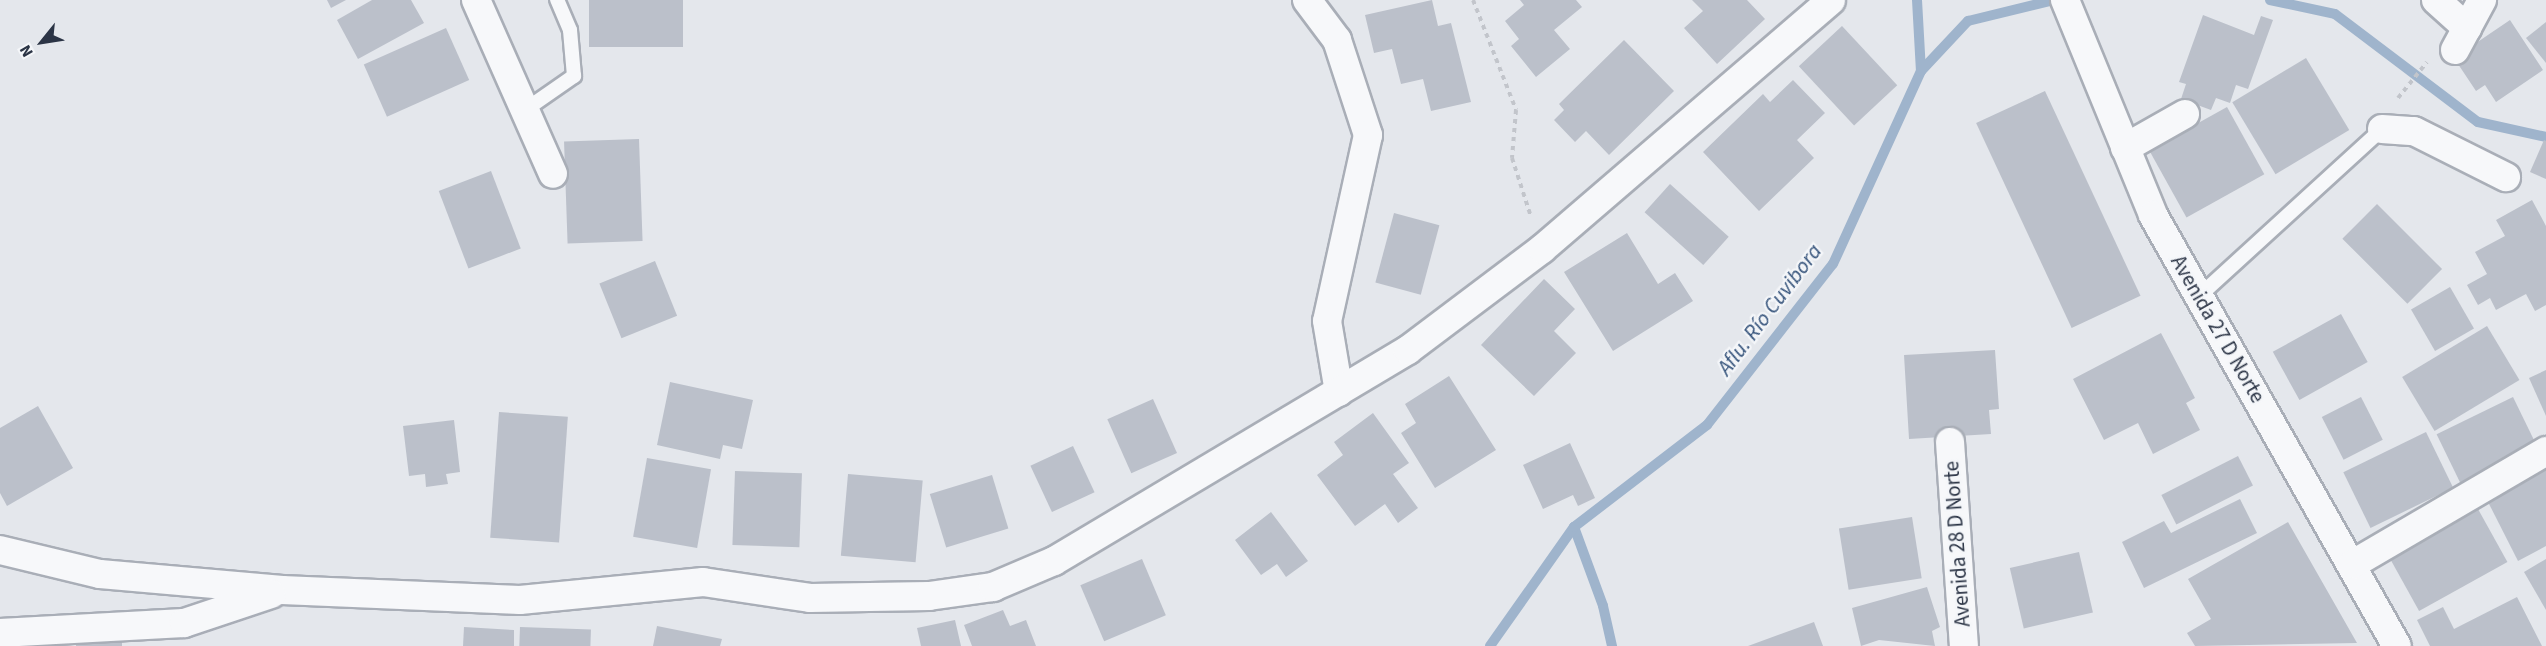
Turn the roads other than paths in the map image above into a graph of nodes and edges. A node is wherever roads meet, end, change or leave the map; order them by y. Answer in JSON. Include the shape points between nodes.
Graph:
{"nodes":[{"id":1,"x":476,"y":0,"type":"edge"},
{"id":2,"x":557,"y":0,"type":"edge"},
{"id":3,"x":1307,"y":0,"type":"edge"},
{"id":4,"x":1831,"y":0,"type":"edge"},
{"id":5,"x":2065,"y":0,"type":"edge"},
{"id":6,"x":2436,"y":0,"type":"edge"},
{"id":7,"x":2482,"y":0,"type":"edge"},
{"id":8,"x":525,"y":110,"type":"junction"},
{"id":9,"x":2186,"y":114,"type":"dead end"},
{"id":10,"x":2382,"y":129,"type":"joint"},
{"id":11,"x":2125,"y":148,"type":"junction"},
{"id":12,"x":552,"y":174,"type":"dead end"},
{"id":13,"x":2506,"y":177,"type":"dead end"},
{"id":14,"x":2197,"y":298,"type":"junction"},
{"id":15,"x":1339,"y":392,"type":"junction"},
{"id":16,"x":1950,"y":442,"type":"dead end"},
{"id":17,"x":2546,"y":451,"type":"edge"},
{"id":18,"x":0,"y":550,"type":"edge"},
{"id":19,"x":2353,"y":564,"type":"junction"},
{"id":20,"x":282,"y":590,"type":"junction"},
{"id":21,"x":0,"y":633,"type":"edge"},
{"id":22,"x":1964,"y":646,"type":"edge"},
{"id":23,"x":2397,"y":646,"type":"edge"}],
"edges":[{"from":1,"to":8,"type":"street"},
{"from":2,"to":8,"type":"lane","via":[[570,30],[574,76]]},
{"from":3,"to":15,"type":"street","via":[[1337,40],[1368,135],[1327,321]]},
{"from":4,"to":15,"type":"street","via":[[1542,249],[1408,350]]},
{"from":5,"to":11,"type":"street","name":"Avenida 27 D Norte"},
{"from":6,"to":7,"type":"street","via":[[2461,39]]},
{"from":8,"to":12,"type":"street"},
{"from":9,"to":11,"type":"street"},
{"from":10,"to":13,"type":"street","via":[[2414,131]]},
{"from":10,"to":14,"type":"lane"},
{"from":11,"to":14,"type":"street","name":"Avenida 27 D Norte","via":[[2153,215]]},
{"from":14,"to":19,"type":"street","name":"Avenida 27 D Norte"},
{"from":15,"to":20,"type":"street","via":[[1054,561],[993,587],[929,596],[810,598],[702,582],[520,600]]},
{"from":16,"to":22,"type":"street","name":"Avenida 28 D Norte"},
{"from":17,"to":19,"type":"street"},
{"from":18,"to":20,"type":"street","via":[[100,574]]},
{"from":19,"to":23,"type":"street","name":"Avenida 27 D Norte"},
{"from":20,"to":21,"type":"street","via":[[184,623]]}]}
